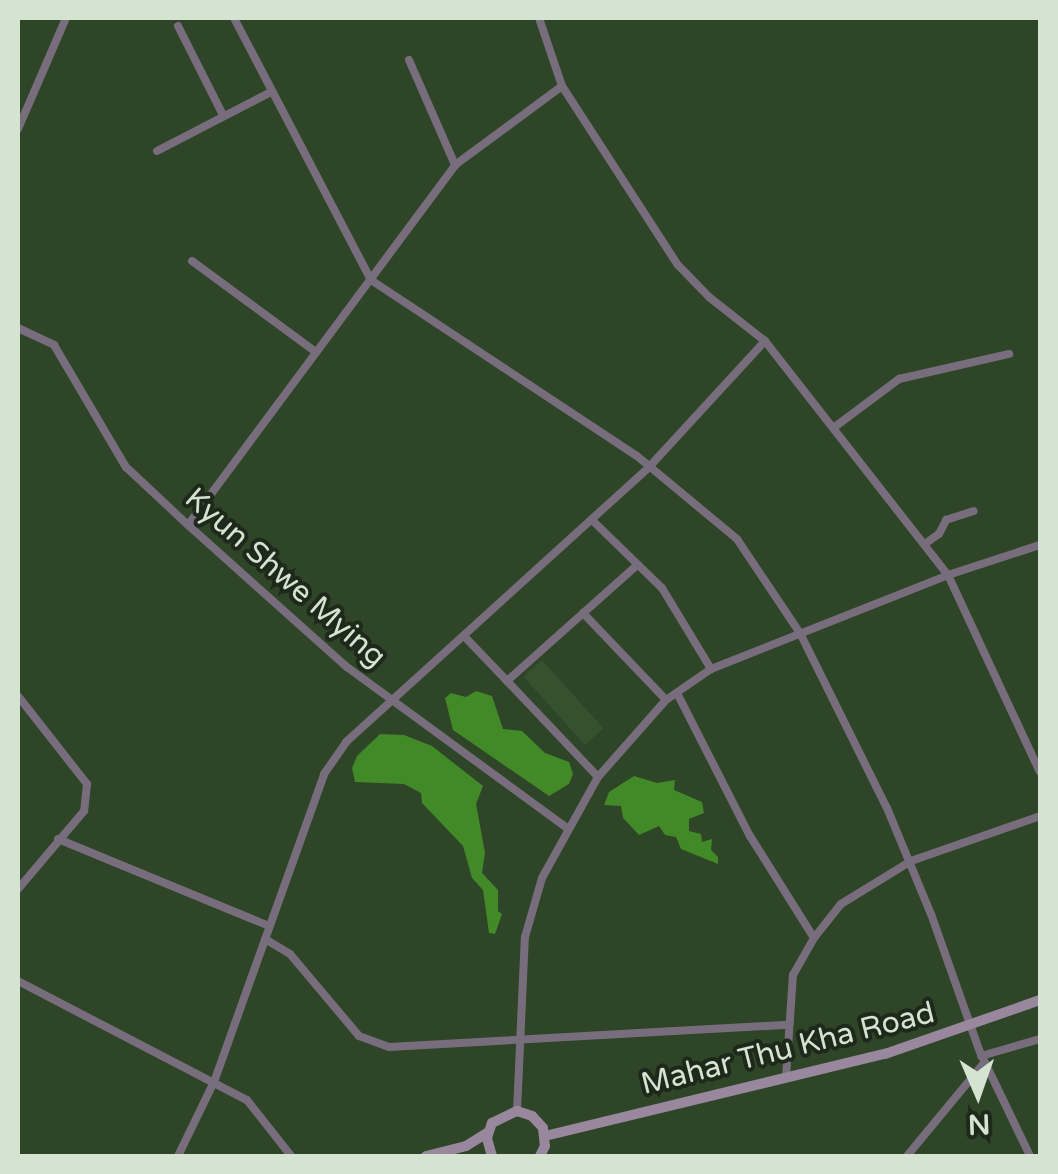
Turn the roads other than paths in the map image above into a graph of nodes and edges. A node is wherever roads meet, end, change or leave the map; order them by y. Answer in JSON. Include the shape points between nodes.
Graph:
{"nodes":[{"id":1,"x":66,"y":18,"type":"edge"},
{"id":2,"x":234,"y":18,"type":"edge"},
{"id":3,"x":539,"y":18,"type":"edge"},
{"id":4,"x":178,"y":26,"type":"dead end"},
{"id":5,"x":409,"y":60,"type":"dead end"},
{"id":6,"x":562,"y":86,"type":"junction"},
{"id":7,"x":271,"y":92,"type":"junction"},
{"id":8,"x":223,"y":115,"type":"junction"},
{"id":9,"x":18,"y":129,"type":"edge"},
{"id":10,"x":157,"y":151,"type":"dead end"},
{"id":11,"x":456,"y":166,"type":"junction"},
{"id":12,"x":192,"y":261,"type":"dead end"},
{"id":13,"x":371,"y":280,"type":"junction"},
{"id":14,"x":18,"y":328,"type":"edge"},
{"id":15,"x":765,"y":341,"type":"junction"},
{"id":16,"x":316,"y":352,"type":"junction"},
{"id":17,"x":1009,"y":354,"type":"dead end"},
{"id":18,"x":836,"y":426,"type":"junction"},
{"id":19,"x":650,"y":466,"type":"junction"},
{"id":20,"x":974,"y":511,"type":"dead end"},
{"id":21,"x":592,"y":520,"type":"junction"},
{"id":22,"x":188,"y":525,"type":"junction"},
{"id":23,"x":926,"y":543,"type":"junction"},
{"id":24,"x":1040,"y":545,"type":"edge"},
{"id":25,"x":637,"y":566,"type":"junction"},
{"id":26,"x":948,"y":575,"type":"junction"},
{"id":27,"x":583,"y":613,"type":"junction"},
{"id":28,"x":800,"y":633,"type":"junction"},
{"id":29,"x":464,"y":636,"type":"junction"},
{"id":30,"x":711,"y":669,"type":"junction"},
{"id":31,"x":507,"y":681,"type":"junction"},
{"id":32,"x":677,"y":694,"type":"junction"},
{"id":33,"x":18,"y":696,"type":"edge"},
{"id":34,"x":392,"y":698,"type":"junction"},
{"id":35,"x":666,"y":700,"type":"junction"},
{"id":36,"x":1040,"y":772,"type":"edge"},
{"id":37,"x":598,"y":777,"type":"junction"},
{"id":38,"x":1040,"y":816,"type":"edge"},
{"id":39,"x":566,"y":827,"type":"junction"},
{"id":40,"x":58,"y":838,"type":"junction"},
{"id":41,"x":911,"y":861,"type":"junction"},
{"id":42,"x":18,"y":887,"type":"edge"},
{"id":43,"x":269,"y":926,"type":"junction"},
{"id":44,"x":814,"y":938,"type":"junction"},
{"id":45,"x":265,"y":939,"type":"junction"},
{"id":46,"x":18,"y":982,"type":"edge"},
{"id":47,"x":1040,"y":1000,"type":"edge"},
{"id":48,"x":787,"y":1025,"type":"junction"},
{"id":49,"x":970,"y":1027,"type":"junction"},
{"id":50,"x":1040,"y":1039,"type":"edge"},
{"id":51,"x":518,"y":1040,"type":"junction"},
{"id":52,"x":983,"y":1060,"type":"junction"},
{"id":53,"x":786,"y":1076,"type":"junction"},
{"id":54,"x":214,"y":1082,"type":"junction"},
{"id":55,"x":516,"y":1111,"type":"junction"},
{"id":56,"x":488,"y":1132,"type":"junction"},
{"id":57,"x":545,"y":1136,"type":"junction"},
{"id":58,"x":178,"y":1156,"type":"edge"},
{"id":59,"x":291,"y":1156,"type":"edge"},
{"id":60,"x":426,"y":1156,"type":"edge"},
{"id":61,"x":492,"y":1156,"type":"edge"},
{"id":62,"x":540,"y":1156,"type":"edge"},
{"id":63,"x":907,"y":1156,"type":"edge"},
{"id":64,"x":1030,"y":1156,"type":"edge"}],
"edges":[{"from":1,"to":9,"type":"street"},
{"from":2,"to":7,"type":"street"},
{"from":3,"to":6,"type":"street"},
{"from":4,"to":8,"type":"street"},
{"from":5,"to":11,"type":"street"},
{"from":6,"to":11,"type":"street"},
{"from":6,"to":15,"type":"street","via":[[678,265]]},
{"from":7,"to":8,"type":"street"},
{"from":7,"to":13,"type":"street"},
{"from":8,"to":10,"type":"street"},
{"from":11,"to":13,"type":"street"},
{"from":12,"to":16,"type":"street"},
{"from":13,"to":16,"type":"street"},
{"from":13,"to":19,"type":"street"},
{"from":14,"to":22,"type":"street","name":"Kyun Shwe Mying","via":[[54,346],[126,467]]},
{"from":15,"to":18,"type":"street"},
{"from":15,"to":19,"type":"street"},
{"from":16,"to":22,"type":"street"},
{"from":17,"to":18,"type":"street","via":[[899,379]]},
{"from":18,"to":23,"type":"street"},
{"from":19,"to":21,"type":"street"},
{"from":19,"to":28,"type":"street","via":[[737,539]]},
{"from":20,"to":23,"type":"street","via":[[946,520]]},
{"from":21,"to":25,"type":"street"},
{"from":21,"to":29,"type":"street"},
{"from":22,"to":34,"type":"street","name":"Kyun Shwe Mying","via":[[347,667]]},
{"from":23,"to":26,"type":"street"},
{"from":24,"to":26,"type":"street"},
{"from":25,"to":27,"type":"street"},
{"from":25,"to":30,"type":"street","via":[[662,588]]},
{"from":26,"to":28,"type":"street"},
{"from":26,"to":36,"type":"street"},
{"from":27,"to":31,"type":"street"},
{"from":27,"to":35,"type":"street"},
{"from":28,"to":30,"type":"street"},
{"from":28,"to":41,"type":"street"},
{"from":29,"to":31,"type":"street"},
{"from":29,"to":34,"type":"street"},
{"from":30,"to":32,"type":"street"},
{"from":31,"to":37,"type":"street"},
{"from":32,"to":35,"type":"street"},
{"from":32,"to":44,"type":"street","via":[[750,836]]},
{"from":33,"to":40,"type":"street","via":[[87,784],[84,811]]},
{"from":34,"to":39,"type":"street","name":"Kyun Shwe Mying"},
{"from":34,"to":43,"type":"street","via":[[324,774]]},
{"from":35,"to":37,"type":"street"},
{"from":37,"to":39,"type":"street"},
{"from":38,"to":41,"type":"street"},
{"from":39,"to":51,"type":"street","via":[[525,937]]},
{"from":40,"to":42,"type":"street"},
{"from":40,"to":43,"type":"street"},
{"from":41,"to":44,"type":"street","via":[[841,904]]},
{"from":41,"to":49,"type":"street"},
{"from":43,"to":45,"type":"street"},
{"from":44,"to":48,"type":"street","via":[[794,975]]},
{"from":45,"to":51,"type":"street","via":[[290,954],[359,1036],[378,1045]]},
{"from":45,"to":54,"type":"street"},
{"from":46,"to":54,"type":"street"},
{"from":47,"to":49,"type":"main road","name":"Mahar Thu Kha Road"},
{"from":48,"to":51,"type":"street"},
{"from":48,"to":53,"type":"street"},
{"from":49,"to":52,"type":"street"},
{"from":49,"to":53,"type":"main road","name":"Mahar Thu Kha Road"},
{"from":50,"to":52,"type":"street"},
{"from":51,"to":55,"type":"street"},
{"from":52,"to":63,"type":"street"},
{"from":52,"to":64,"type":"street"},
{"from":53,"to":57,"type":"main road","name":"Mahar Thu Kha Road"},
{"from":54,"to":58,"type":"street"},
{"from":54,"to":59,"type":"street","via":[[247,1100]]},
{"from":55,"to":56,"type":"main road","via":[[499,1117]]},
{"from":55,"to":57,"type":"main road","via":[[532,1116]]},
{"from":56,"to":60,"type":"main road","via":[[466,1146]]},
{"from":56,"to":61,"type":"main road"},
{"from":57,"to":62,"type":"main road"}]}
